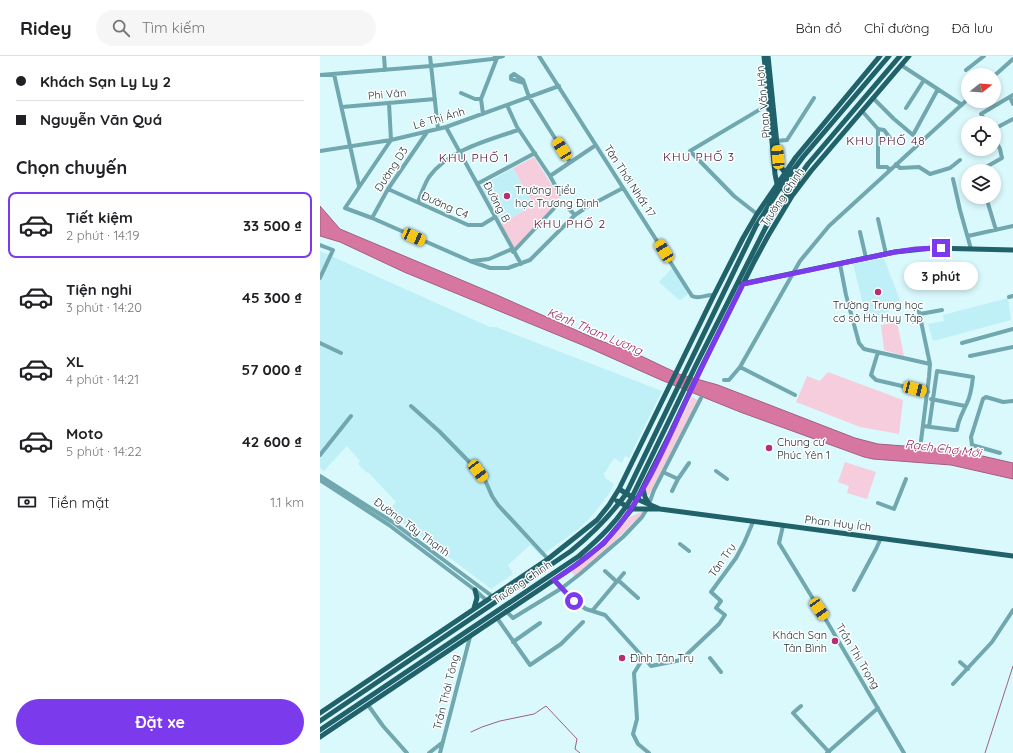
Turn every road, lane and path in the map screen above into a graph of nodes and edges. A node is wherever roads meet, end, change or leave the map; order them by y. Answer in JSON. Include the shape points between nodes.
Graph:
{"nodes":[{"id":1,"x":384,"y":56,"type":"edge"},
{"id":2,"x":430,"y":56,"type":"edge"},
{"id":3,"x":503,"y":56,"type":"edge"},
{"id":4,"x":539,"y":56,"type":"edge"},
{"id":5,"x":764,"y":56,"type":"edge"},
{"id":6,"x":768,"y":56,"type":"edge"},
{"id":7,"x":880,"y":56,"type":"edge"},
{"id":8,"x":889,"y":56,"type":"edge"},
{"id":9,"x":900,"y":56,"type":"edge"},
{"id":10,"x":909,"y":56,"type":"edge"},
{"id":11,"x":984,"y":56,"type":"edge"},
{"id":12,"x":496,"y":57,"type":"edge"},
{"id":13,"x":474,"y":58,"type":"edge"},
{"id":14,"x":1013,"y":59,"type":"edge"},
{"id":15,"x":901,"y":65,"type":"junction"},
{"id":16,"x":431,"y":66,"type":"junction"},
{"id":17,"x":969,"y":68,"type":"edge"},
{"id":18,"x":385,"y":70,"type":"junction"},
{"id":19,"x":1001,"y":70,"type":"edge"},
{"id":20,"x":768,"y":73,"type":"junction"},
{"id":21,"x":334,"y":74,"type":"junction"},
{"id":22,"x":320,"y":75,"type":"edge"},
{"id":23,"x":924,"y":80,"type":"junction"},
{"id":24,"x":524,"y":83,"type":"dead end"},
{"id":25,"x":559,"y":86,"type":"junction"},
{"id":26,"x":938,"y":89,"type":"junction"},
{"id":27,"x":461,"y":93,"type":"dead end"},
{"id":28,"x":1011,"y":96,"type":"edge"},
{"id":29,"x":529,"y":97,"type":"junction"},
{"id":30,"x":814,"y":98,"type":"dead end"},
{"id":31,"x":873,"y":98,"type":"junction"},
{"id":32,"x":435,"y":99,"type":"junction"},
{"id":33,"x":481,"y":99,"type":"junction"},
{"id":34,"x":389,"y":103,"type":"junction"},
{"id":35,"x":769,"y":104,"type":"junction"},
{"id":36,"x":961,"y":104,"type":"edge"},
{"id":37,"x":1013,"y":104,"type":"edge"},
{"id":38,"x":507,"y":105,"type":"junction"},
{"id":39,"x":961,"y":106,"type":"edge"},
{"id":40,"x":342,"y":107,"type":"junction"},
{"id":41,"x":906,"y":108,"type":"dead end"},
{"id":42,"x":862,"y":111,"type":"junction"},
{"id":43,"x":483,"y":114,"type":"junction"},
{"id":44,"x":982,"y":116,"type":"edge"},
{"id":45,"x":1013,"y":119,"type":"edge"},
{"id":46,"x":1001,"y":125,"type":"edge"},
{"id":47,"x":446,"y":127,"type":"junction"},
{"id":48,"x":438,"y":129,"type":"junction"},
{"id":49,"x":878,"y":129,"type":"junction"},
{"id":50,"x":518,"y":130,"type":"junction"},
{"id":51,"x":427,"y":132,"type":"junction"},
{"id":52,"x":890,"y":138,"type":"dead end"},
{"id":53,"x":391,"y":140,"type":"junction"},
{"id":54,"x":776,"y":141,"type":"junction"},
{"id":55,"x":596,"y":145,"type":"junction"},
{"id":56,"x":350,"y":147,"type":"junction"},
{"id":57,"x":320,"y":151,"type":"edge"},
{"id":58,"x":459,"y":151,"type":"junction"},
{"id":59,"x":534,"y":153,"type":"junction"},
{"id":60,"x":1001,"y":154,"type":"edge"},
{"id":61,"x":960,"y":160,"type":"dead end"},
{"id":62,"x":570,"y":162,"type":"junction"},
{"id":63,"x":896,"y":164,"type":"junction"},
{"id":64,"x":991,"y":164,"type":"edge"},
{"id":65,"x":890,"y":170,"type":"junction"},
{"id":66,"x":787,"y":174,"type":"junction"},
{"id":67,"x":550,"y":176,"type":"junction"},
{"id":68,"x":954,"y":179,"type":"dead end"},
{"id":69,"x":795,"y":180,"type":"junction"},
{"id":70,"x":477,"y":184,"type":"junction"},
{"id":71,"x":801,"y":184,"type":"junction"},
{"id":72,"x":360,"y":186,"type":"junction"},
{"id":73,"x":779,"y":186,"type":"junction"},
{"id":74,"x":624,"y":188,"type":"junction"},
{"id":75,"x":388,"y":189,"type":"junction"},
{"id":76,"x":787,"y":193,"type":"junction"},
{"id":77,"x":560,"y":194,"type":"dead end"},
{"id":78,"x":792,"y":196,"type":"junction"},
{"id":79,"x":418,"y":202,"type":"junction"},
{"id":80,"x":988,"y":204,"type":"edge"},
{"id":81,"x":575,"y":215,"type":"junction"},
{"id":82,"x":759,"y":215,"type":"junction"},
{"id":83,"x":495,"y":217,"type":"junction"},
{"id":84,"x":372,"y":218,"type":"junction"},
{"id":85,"x":878,"y":219,"type":"dead end"},
{"id":86,"x":1013,"y":226,"type":"edge"},
{"id":87,"x":996,"y":230,"type":"junction"},
{"id":88,"x":860,"y":232,"type":"dead end"},
{"id":89,"x":968,"y":236,"type":"junction"},
{"id":90,"x":320,"y":245,"type":"edge"},
{"id":91,"x":971,"y":249,"type":"junction"},
{"id":92,"x":1013,"y":250,"type":"edge"},
{"id":93,"x":513,"y":251,"type":"junction"},
{"id":94,"x":886,"y":254,"type":"junction"},
{"id":95,"x":866,"y":258,"type":"junction"},
{"id":96,"x":470,"y":262,"type":"junction"},
{"id":97,"x":521,"y":264,"type":"junction"},
{"id":98,"x":840,"y":264,"type":"junction"},
{"id":99,"x":750,"y":270,"type":"junction"},
{"id":100,"x":792,"y":274,"type":"junction"},
{"id":101,"x":320,"y":278,"type":"edge"},
{"id":102,"x":758,"y":281,"type":"junction"},
{"id":103,"x":743,"y":284,"type":"junction"},
{"id":104,"x":736,"y":286,"type":"junction"},
{"id":105,"x":714,"y":295,"type":"junction"},
{"id":106,"x":918,"y":307,"type":"dead end"},
{"id":107,"x":942,"y":310,"type":"dead end"},
{"id":108,"x":920,"y":314,"type":"junction"},
{"id":109,"x":1013,"y":329,"type":"edge"},
{"id":110,"x":320,"y":343,"type":"edge"},
{"id":111,"x":962,"y":344,"type":"dead end"},
{"id":112,"x":1013,"y":347,"type":"edge"},
{"id":113,"x":878,"y":352,"type":"junction"},
{"id":114,"x":341,"y":353,"type":"dead end"},
{"id":115,"x":970,"y":356,"type":"dead end"},
{"id":116,"x":930,"y":364,"type":"junction"},
{"id":117,"x":699,"y":366,"type":"junction"},
{"id":118,"x":740,"y":367,"type":"junction"},
{"id":119,"x":724,"y":380,"type":"dead end"},
{"id":120,"x":928,"y":392,"type":"junction"},
{"id":121,"x":795,"y":395,"type":"dead end"},
{"id":122,"x":701,"y":398,"type":"dead end"},
{"id":123,"x":927,"y":398,"type":"junction"},
{"id":124,"x":933,"y":399,"type":"junction"},
{"id":125,"x":1013,"y":401,"type":"edge"},
{"id":126,"x":411,"y":406,"type":"dead end"},
{"id":127,"x":965,"y":406,"type":"junction"},
{"id":128,"x":351,"y":416,"type":"dead end"},
{"id":129,"x":923,"y":426,"type":"junction"},
{"id":130,"x":929,"y":427,"type":"junction"},
{"id":131,"x":650,"y":428,"type":"junction"},
{"id":132,"x":655,"y":431,"type":"junction"},
{"id":133,"x":662,"y":435,"type":"junction"},
{"id":134,"x":668,"y":438,"type":"junction"},
{"id":135,"x":921,"y":442,"type":"dead end"},
{"id":136,"x":1000,"y":453,"type":"dead end"},
{"id":137,"x":320,"y":455,"type":"edge"},
{"id":138,"x":688,"y":463,"type":"dead end"},
{"id":139,"x":716,"y":470,"type":"dead end"},
{"id":140,"x":663,"y":472,"type":"junction"},
{"id":141,"x":643,"y":475,"type":"junction"},
{"id":142,"x":320,"y":476,"type":"edge"},
{"id":143,"x":678,"y":479,"type":"junction"},
{"id":144,"x":727,"y":479,"type":"dead end"},
{"id":145,"x":906,"y":479,"type":"dead end"},
{"id":146,"x":320,"y":480,"type":"edge"},
{"id":147,"x":337,"y":489,"type":"junction"},
{"id":148,"x":619,"y":489,"type":"junction"},
{"id":149,"x":643,"y":489,"type":"junction"},
{"id":150,"x":672,"y":491,"type":"dead end"},
{"id":151,"x":626,"y":494,"type":"junction"},
{"id":152,"x":635,"y":498,"type":"junction"},
{"id":153,"x":614,"y":499,"type":"junction"},
{"id":154,"x":619,"y":502,"type":"junction"},
{"id":155,"x":878,"y":502,"type":"dead end"},
{"id":156,"x":648,"y":507,"type":"junction"},
{"id":157,"x":629,"y":508,"type":"junction"},
{"id":158,"x":753,"y":522,"type":"junction"},
{"id":159,"x":783,"y":526,"type":"junction"},
{"id":160,"x":880,"y":538,"type":"junction"},
{"id":161,"x":416,"y":543,"type":"junction"},
{"id":162,"x":680,"y":544,"type":"dead end"},
{"id":163,"x":689,"y":551,"type":"dead end"},
{"id":164,"x":1013,"y":556,"type":"edge"},
{"id":165,"x":548,"y":560,"type":"junction"},
{"id":166,"x":604,"y":571,"type":"dead end"},
{"id":167,"x":624,"y":573,"type":"dead end"},
{"id":168,"x":554,"y":580,"type":"junction"},
{"id":169,"x":617,"y":581,"type":"junction"},
{"id":170,"x":562,"y":588,"type":"junction"},
{"id":171,"x":475,"y":590,"type":"junction"},
{"id":172,"x":854,"y":590,"type":"dead end"},
{"id":173,"x":492,"y":596,"type":"junction"},
{"id":174,"x":638,"y":598,"type":"dead end"},
{"id":175,"x":486,"y":600,"type":"junction"},
{"id":176,"x":496,"y":601,"type":"junction"},
{"id":177,"x":489,"y":606,"type":"junction"},
{"id":178,"x":474,"y":608,"type":"junction"},
{"id":179,"x":504,"y":610,"type":"junction"},
{"id":180,"x":1013,"y":610,"type":"edge"},
{"id":181,"x":592,"y":611,"type":"junction"},
{"id":182,"x":495,"y":616,"type":"junction"},
{"id":183,"x":467,"y":621,"type":"junction"},
{"id":184,"x":583,"y":622,"type":"dead end"},
{"id":185,"x":540,"y":623,"type":"dead end"},
{"id":186,"x":470,"y":636,"type":"junction"},
{"id":187,"x":513,"y":642,"type":"junction"},
{"id":188,"x":644,"y":657,"type":"junction"},
{"id":189,"x":710,"y":658,"type":"dead end"},
{"id":190,"x":404,"y":659,"type":"junction"},
{"id":191,"x":960,"y":662,"type":"dead end"},
{"id":192,"x":410,"y":669,"type":"junction"},
{"id":193,"x":968,"y":669,"type":"junction"},
{"id":194,"x":721,"y":672,"type":"dead end"},
{"id":195,"x":413,"y":675,"type":"junction"},
{"id":196,"x":953,"y":684,"type":"dead end"},
{"id":197,"x":368,"y":705,"type":"junction"},
{"id":198,"x":800,"y":706,"type":"dead end"},
{"id":199,"x":878,"y":708,"type":"junction"},
{"id":200,"x":320,"y":713,"type":"edge"},
{"id":201,"x":320,"y":721,"type":"edge"},
{"id":202,"x":320,"y":730,"type":"edge"},
{"id":203,"x":320,"y":737,"type":"edge"},
{"id":204,"x":443,"y":742,"type":"junction"},
{"id":205,"x":828,"y":752,"type":"edge"},
{"id":206,"x":407,"y":753,"type":"edge"},
{"id":207,"x":429,"y":753,"type":"edge"},
{"id":208,"x":440,"y":753,"type":"edge"},
{"id":209,"x":648,"y":753,"type":"edge"},
{"id":210,"x":904,"y":753,"type":"edge"}],
"edges":[{"from":1,"to":18,"type":"street"},
{"from":2,"to":16,"type":"street"},
{"from":3,"to":12,"type":"street"},
{"from":4,"to":25,"type":"street","name":"Tân Thới Nhất 17"},
{"from":5,"to":20,"type":"main road","name":"Phan Văn Hớn"},
{"from":6,"to":20,"type":"main road","name":"Phan Văn Hớn"},
{"from":7,"to":66,"type":"main road","name":"Trường Chinh","via":[[807,143]]},
{"from":8,"to":66,"type":"main road","name":"Trường Chinh"},
{"from":9,"to":69,"type":"main road","name":"Trường Chinh"},
{"from":10,"to":15,"type":"main road","name":"Trường Chinh"},
{"from":11,"to":17,"type":"street"},
{"from":12,"to":13,"type":"street"},
{"from":12,"to":33,"type":"street"},
{"from":13,"to":16,"type":"street"},
{"from":14,"to":19,"type":"street"},
{"from":15,"to":23,"type":"street"},
{"from":15,"to":31,"type":"main road","name":"Trường Chinh"},
{"from":16,"to":18,"type":"street"},
{"from":16,"to":32,"type":"street"},
{"from":18,"to":21,"type":"street"},
{"from":20,"to":35,"type":"main road","name":"Phan Văn Hớn"},
{"from":20,"to":54,"type":"main road","name":"Phan Văn Hớn"},
{"from":21,"to":22,"type":"street"},
{"from":21,"to":40,"type":"street"},
{"from":23,"to":26,"type":"street"},
{"from":23,"to":41,"type":"street"},
{"from":24,"to":29,"type":"street"},
{"from":25,"to":29,"type":"street","name":"Lê Thị Ánh"},
{"from":25,"to":55,"type":"street","name":"Tân Thới Nhất 17"},
{"from":26,"to":31,"type":"street","via":[[913,135]]},
{"from":26,"to":36,"type":"street"},
{"from":27,"to":33,"type":"street"},
{"from":28,"to":37,"type":"street"},
{"from":28,"to":44,"type":"street","via":[[981,114]]},
{"from":29,"to":38,"type":"street","name":"Lê Thị Ánh"},
{"from":29,"to":62,"type":"street"},
{"from":30,"to":54,"type":"street","via":[[787,140]]},
{"from":31,"to":42,"type":"main road","name":"Trường Chinh"},
{"from":32,"to":34,"type":"street","name":"Phi Vân"},
{"from":32,"to":48,"type":"street"},
{"from":33,"to":43,"type":"street"},
{"from":34,"to":40,"type":"street","name":"Phi Vân"},
{"from":34,"to":53,"type":"street"},
{"from":35,"to":73,"type":"main road","name":"Phan Văn Hớn","via":[[774,174]]},
{"from":35,"to":82,"type":"street","via":[[690,152],[734,196]]},
{"from":38,"to":43,"type":"street","name":"Lê Thị Ánh"},
{"from":38,"to":50,"type":"street"},
{"from":39,"to":63,"type":"street"},
{"from":40,"to":56,"type":"street"},
{"from":42,"to":49,"type":"street"},
{"from":42,"to":71,"type":"main road","name":"Trường Chinh"},
{"from":43,"to":47,"type":"street","name":"Lê Thị Ánh"},
{"from":45,"to":46,"type":"street"},
{"from":47,"to":48,"type":"street","name":"Lê Thị Ánh"},
{"from":47,"to":58,"type":"street","name":"Đường B"},
{"from":48,"to":51,"type":"street","name":"Lê Thị Ánh"},
{"from":49,"to":52,"type":"street","via":[[884,130]]},
{"from":49,"to":65,"type":"street","via":[[878,167],[887,167]]},
{"from":50,"to":58,"type":"street"},
{"from":50,"to":59,"type":"street"},
{"from":51,"to":53,"type":"street","name":"Lê Thị Ánh"},
{"from":51,"to":75,"type":"street","name":"Đường D3"},
{"from":53,"to":56,"type":"street","name":"Lê Thị Ánh"},
{"from":53,"to":72,"type":"street"},
{"from":54,"to":66,"type":"main road","name":"Phan Văn Hớn","via":[[779,164]]},
{"from":55,"to":62,"type":"street"},
{"from":55,"to":74,"type":"street","name":"Tân Thới Nhất 17"},
{"from":56,"to":57,"type":"street","name":"Lê Thị Ánh"},
{"from":56,"to":72,"type":"street"},
{"from":58,"to":70,"type":"street","name":"Đường B"},
{"from":58,"to":79,"type":"street","via":[[430,176]]},
{"from":59,"to":67,"type":"street"},
{"from":59,"to":70,"type":"street"},
{"from":60,"to":64,"type":"street","via":[[1002,158]]},
{"from":61,"to":63,"type":"street","via":[[950,168],[930,174],[919,167],[900,168]]},
{"from":62,"to":67,"type":"street"},
{"from":63,"to":65,"type":"street"},
{"from":65,"to":100,"type":"street","via":[[829,226]]},
{"from":66,"to":69,"type":"main road"},
{"from":66,"to":73,"type":"main road","name":"Trường Chinh"},
{"from":67,"to":77,"type":"street"},
{"from":68,"to":89,"type":"street"},
{"from":69,"to":71,"type":"main road"},
{"from":69,"to":76,"type":"main road","name":"Trường Chinh"},
{"from":70,"to":83,"type":"street","name":"Đường B"},
{"from":71,"to":78,"type":"main road","name":"Trường Chinh"},
{"from":72,"to":84,"type":"street","via":[[345,208]]},
{"from":73,"to":76,"type":"main road"},
{"from":73,"to":82,"type":"main road","name":"Trường Chinh"},
{"from":74,"to":81,"type":"street","via":[[587,206]]},
{"from":74,"to":105,"type":"street","name":"Tân Thới Nhất 17","via":[[692,296],[699,298]]},
{"from":75,"to":79,"type":"street","name":"Đường C4"},
{"from":75,"to":84,"type":"street","name":"Đường D3"},
{"from":76,"to":78,"type":"main road"},
{"from":76,"to":104,"type":"main road","name":"Trường Chinh","via":[[770,219]]},
{"from":78,"to":99,"type":"main road","name":"Trường Chinh"},
{"from":79,"to":83,"type":"street","name":"Đường C4","via":[[468,225],[482,225]]},
{"from":80,"to":87,"type":"street"},
{"from":81,"to":93,"type":"street","via":[[563,203],[559,203]]},
{"from":81,"to":97,"type":"street","via":[[530,260]]},
{"from":82,"to":105,"type":"main road","name":"Trường Chinh","via":[[742,238]]},
{"from":82,"to":132,"type":"main road","name":"Trường Chinh"},
{"from":83,"to":93,"type":"street","name":"Đường B"},
{"from":84,"to":96,"type":"street"},
{"from":85,"to":94,"type":"street"},
{"from":86,"to":87,"type":"street"},
{"from":87,"to":89,"type":"street"},
{"from":88,"to":95,"type":"street"},
{"from":89,"to":91,"type":"street"},
{"from":90,"to":101,"type":"street","via":[[333,250]]},
{"from":91,"to":92,"type":"main road"},
{"from":91,"to":94,"type":"main road","via":[[916,249]]},
{"from":93,"to":96,"type":"street"},
{"from":93,"to":97,"type":"street","name":"Đường B"},
{"from":94,"to":95,"type":"main road"},
{"from":95,"to":98,"type":"main road"},
{"from":96,"to":97,"type":"street","via":[[490,268],[508,268]]},
{"from":98,"to":100,"type":"main road"},
{"from":98,"to":113,"type":"street","via":[[859,343],[864,349]]},
{"from":99,"to":102,"type":"main road"},
{"from":99,"to":103,"type":"main road","name":"Trường Chinh"},
{"from":100,"to":102,"type":"main road"},
{"from":100,"to":118,"type":"street"},
{"from":102,"to":103,"type":"main road"},
{"from":103,"to":104,"type":"main road"},
{"from":103,"to":117,"type":"main road","name":"Trường Chinh"},
{"from":104,"to":117,"type":"main road","name":"Trường Chinh"},
{"from":105,"to":131,"type":"main road","name":"Trường Chinh"},
{"from":106,"to":108,"type":"street"},
{"from":107,"to":108,"type":"street"},
{"from":108,"to":116,"type":"street"},
{"from":109,"to":111,"type":"street"},
{"from":110,"to":114,"type":"street"},
{"from":112,"to":115,"type":"street"},
{"from":113,"to":116,"type":"street"},
{"from":113,"to":120,"type":"street","via":[[871,375],[876,380]]},
{"from":116,"to":120,"type":"street"},
{"from":117,"to":133,"type":"main road","name":"Trường Chinh"},
{"from":117,"to":134,"type":"main road","name":"Trường Chinh"},
{"from":118,"to":119,"type":"street","via":[[730,380]]},
{"from":118,"to":121,"type":"street"},
{"from":120,"to":123,"type":"street"},
{"from":122,"to":140,"type":"street"},
{"from":123,"to":124,"type":"street"},
{"from":123,"to":129,"type":"street"},
{"from":124,"to":127,"type":"street"},
{"from":124,"to":127,"type":"street","via":[[937,371],[973,377]]},
{"from":124,"to":130,"type":"street"},
{"from":125,"to":136,"type":"street","via":[[1003,402],[986,397],[983,399],[971,437],[972,445]]},
{"from":126,"to":165,"type":"street","via":[[478,471],[486,480],[498,505]]},
{"from":127,"to":130,"type":"street","via":[[957,430]]},
{"from":128,"to":137,"type":"street"},
{"from":129,"to":130,"type":"street"},
{"from":129,"to":135,"type":"street"},
{"from":131,"to":132,"type":"main road"},
{"from":131,"to":148,"type":"main road","name":"Trường Chinh"},
{"from":132,"to":151,"type":"main road","name":"Trường Chinh"},
{"from":133,"to":134,"type":"main road"},
{"from":133,"to":141,"type":"main road","name":"Trường Chinh"},
{"from":134,"to":149,"type":"main road","name":"Trường Chinh"},
{"from":138,"to":143,"type":"street"},
{"from":139,"to":144,"type":"street"},
{"from":140,"to":143,"type":"street"},
{"from":140,"to":156,"type":"street"},
{"from":141,"to":149,"type":"main road"},
{"from":141,"to":152,"type":"main road","name":"Trường Chinh"},
{"from":142,"to":147,"type":"street","name":"Đường Tây Thạnh"},
{"from":143,"to":150,"type":"street"},
{"from":145,"to":155,"type":"street","via":[[894,509]]},
{"from":146,"to":147,"type":"street","name":"Đường Tây Thạnh"},
{"from":147,"to":161,"type":"street","name":"Đường Tây Thạnh"},
{"from":148,"to":151,"type":"main road"},
{"from":148,"to":153,"type":"main road","name":"Trường Chinh"},
{"from":149,"to":152,"type":"main road","name":"Trường Chinh"},
{"from":149,"to":156,"type":"main road"},
{"from":151,"to":152,"type":"main road"},
{"from":151,"to":154,"type":"main road","name":"Trường Chinh"},
{"from":152,"to":156,"type":"main road"},
{"from":152,"to":157,"type":"main road","name":"Trường Chinh"},
{"from":153,"to":154,"type":"main road"},
{"from":153,"to":165,"type":"main road","name":"Trường Chinh","via":[[590,527]]},
{"from":154,"to":157,"type":"main road"},
{"from":154,"to":176,"type":"main road","name":"Trường Chinh","via":[[603,523],[583,541]]},
{"from":156,"to":157,"type":"main road"},
{"from":156,"to":158,"type":"main road","name":"Phan Huy Ích"},
{"from":156,"to":170,"type":"street","name":"Trường Chinh","via":[[642,517],[602,557]]},
{"from":157,"to":168,"type":"main road","name":"Trường Chinh","via":[[604,543]]},
{"from":157,"to":179,"type":"main road","name":"Trường Chinh","via":[[580,556]]},
{"from":158,"to":159,"type":"main road","name":"Phan Huy Ích"},
{"from":158,"to":188,"type":"street","name":"Tân Trụ","via":[[736,558],[711,592],[721,602],[716,608],[725,615],[719,624],[681,660],[651,666]]},
{"from":159,"to":160,"type":"main road","name":"Phan Huy Ích"},
{"from":159,"to":199,"type":"street","name":"Trần Thị Trọng","via":[[779,543]]},
{"from":160,"to":164,"type":"main road","name":"Phan Huy Ích"},
{"from":160,"to":172,"type":"street"},
{"from":161,"to":171,"type":"street","name":"Đường Tây Thạnh"},
{"from":161,"to":173,"type":"street","name":"Đường Tây Thạnh"},
{"from":162,"to":163,"type":"street"},
{"from":165,"to":173,"type":"main road","name":"Trường Chinh"},
{"from":166,"to":169,"type":"street"},
{"from":167,"to":169,"type":"street"},
{"from":168,"to":170,"type":"street"},
{"from":168,"to":179,"type":"main road","name":"Trường Chinh"},
{"from":169,"to":174,"type":"street"},
{"from":169,"to":181,"type":"street"},
{"from":170,"to":179,"type":"street","name":"Trường Chinh","via":[[513,618]]},
{"from":170,"to":181,"type":"street","via":[[574,601]]},
{"from":171,"to":175,"type":"street","name":"Đường Tây Thạnh"},
{"from":171,"to":178,"type":"main road","via":[[477,598]]},
{"from":173,"to":175,"type":"main road","name":"Trường Chinh"},
{"from":173,"to":176,"type":"main road"},
{"from":175,"to":177,"type":"main road"},
{"from":175,"to":178,"type":"main road","name":"Trường Chinh"},
{"from":176,"to":177,"type":"main road","name":"Trường Chinh"},
{"from":176,"to":179,"type":"main road"},
{"from":177,"to":182,"type":"main road"},
{"from":177,"to":183,"type":"main road","name":"Trường Chinh"},
{"from":178,"to":183,"type":"main road"},
{"from":178,"to":190,"type":"main road","name":"Trường Chinh"},
{"from":179,"to":182,"type":"main road","name":"Trường Chinh"},
{"from":180,"to":193,"type":"street","via":[[992,642]]},
{"from":181,"to":188,"type":"street","via":[[605,615]]},
{"from":182,"to":186,"type":"main road","name":"Trường Chinh"},
{"from":182,"to":187,"type":"street"},
{"from":182,"to":192,"type":"main road","name":"Trường Chinh"},
{"from":183,"to":190,"type":"main road","name":"Trường Chinh"},
{"from":184,"to":187,"type":"street","via":[[561,644],[530,665]]},
{"from":185,"to":187,"type":"street"},
{"from":186,"to":195,"type":"main road","name":"Trường Chinh"},
{"from":186,"to":204,"type":"street","name":"Trần Thái Tông"},
{"from":188,"to":209,"type":"street","via":[[634,673],[637,719],[633,734],[638,744]]},
{"from":189,"to":194,"type":"street"},
{"from":190,"to":192,"type":"main road"},
{"from":190,"to":200,"type":"main road","name":"Trường Chinh"},
{"from":190,"to":201,"type":"main road","name":"Trường Chinh"},
{"from":191,"to":193,"type":"street"},
{"from":192,"to":195,"type":"main road"},
{"from":192,"to":202,"type":"main road","name":"Trường Chinh"},
{"from":193,"to":196,"type":"street"},
{"from":195,"to":197,"type":"main road","name":"Trường Chinh"},
{"from":197,"to":203,"type":"main road","name":"Trường Chinh"},
{"from":197,"to":206,"type":"street"},
{"from":198,"to":205,"type":"street","via":[[793,713]]},
{"from":199,"to":205,"type":"street"},
{"from":199,"to":210,"type":"street","name":"Trần Thị Trọng"},
{"from":204,"to":207,"type":"street"},
{"from":204,"to":208,"type":"street","name":"Trần Thái Tông"}]}
